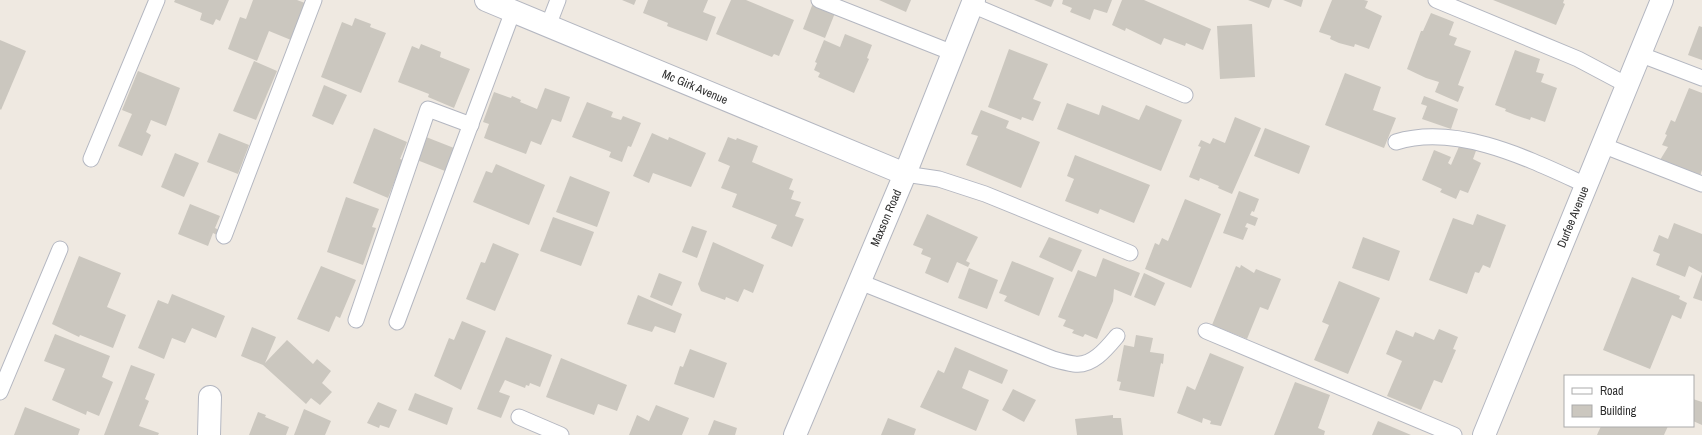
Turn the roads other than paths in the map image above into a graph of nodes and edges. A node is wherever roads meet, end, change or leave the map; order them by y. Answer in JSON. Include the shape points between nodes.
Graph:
{"nodes":[{"id":1,"x":158,"y":0,"type":"edge"},
{"id":2,"x":314,"y":0,"type":"edge"},
{"id":3,"x":486,"y":0,"type":"edge"},
{"id":4,"x":558,"y":0,"type":"edge"},
{"id":5,"x":819,"y":0,"type":"edge"},
{"id":6,"x":1436,"y":0,"type":"edge"},
{"id":7,"x":1662,"y":0,"type":"edge"},
{"id":8,"x":973,"y":3,"type":"edge"},
{"id":9,"x":513,"y":11,"type":"junction"},
{"id":10,"x":548,"y":26,"type":"junction"},
{"id":11,"x":952,"y":53,"type":"junction"},
{"id":12,"x":1639,"y":54,"type":"junction"},
{"id":13,"x":1702,"y":78,"type":"edge"},
{"id":14,"x":1627,"y":85,"type":"junction"},
{"id":15,"x":1185,"y":94,"type":"dead end"},
{"id":16,"x":471,"y":125,"type":"junction"},
{"id":17,"x":1396,"y":142,"type":"dead end"},
{"id":18,"x":1602,"y":146,"type":"junction"},
{"id":19,"x":91,"y":159,"type":"dead end"},
{"id":20,"x":905,"y":174,"type":"junction"},
{"id":21,"x":1702,"y":184,"type":"edge"},
{"id":22,"x":1586,"y":185,"type":"junction"},
{"id":23,"x":224,"y":236,"type":"dead end"},
{"id":24,"x":60,"y":249,"type":"dead end"},
{"id":25,"x":1130,"y":253,"type":"dead end"},
{"id":26,"x":860,"y":282,"type":"junction"},
{"id":27,"x":356,"y":320,"type":"dead end"},
{"id":28,"x":397,"y":322,"type":"dead end"},
{"id":29,"x":1206,"y":332,"type":"dead end"},
{"id":30,"x":1117,"y":336,"type":"dead end"},
{"id":31,"x":0,"y":392,"type":"edge"},
{"id":32,"x":210,"y":397,"type":"dead end"},
{"id":33,"x":519,"y":417,"type":"dead end"},
{"id":34,"x":209,"y":435,"type":"edge"},
{"id":35,"x":561,"y":435,"type":"edge"},
{"id":36,"x":795,"y":435,"type":"edge"},
{"id":37,"x":1454,"y":435,"type":"edge"},
{"id":38,"x":1484,"y":435,"type":"edge"}],
"edges":[{"from":1,"to":19,"type":"lane"},
{"from":2,"to":23,"type":"lane"},
{"from":3,"to":9,"type":"street","name":"Mc Girk Avenue"},
{"from":4,"to":10,"type":"lane"},
{"from":5,"to":11,"type":"lane"},
{"from":6,"to":14,"type":"lane","via":[[1578,59]]},
{"from":7,"to":12,"type":"street","name":"Durfee Avenue"},
{"from":8,"to":11,"type":"street","name":"Maxson Road"},
{"from":8,"to":15,"type":"lane"},
{"from":9,"to":10,"type":"street","name":"Mc Girk Avenue"},
{"from":9,"to":16,"type":"lane"},
{"from":10,"to":20,"type":"street","name":"Mc Girk Avenue"},
{"from":11,"to":20,"type":"street","name":"Maxson Road"},
{"from":12,"to":13,"type":"lane"},
{"from":12,"to":14,"type":"street","name":"Durfee Avenue"},
{"from":14,"to":18,"type":"street","name":"Durfee Avenue"},
{"from":16,"to":27,"type":"lane","via":[[428,109]]},
{"from":16,"to":28,"type":"lane"},
{"from":17,"to":22,"type":"lane","via":[[1411,137],[1468,139],[1534,161]]},
{"from":18,"to":21,"type":"lane"},
{"from":18,"to":22,"type":"street","name":"Durfee Avenue"},
{"from":20,"to":25,"type":"lane","via":[[939,179],[985,194]]},
{"from":20,"to":26,"type":"street","name":"Maxson Road"},
{"from":22,"to":38,"type":"street","name":"Durfee Avenue"},
{"from":24,"to":31,"type":"lane"},
{"from":26,"to":30,"type":"lane","via":[[1053,359],[1076,365],[1091,361],[1104,352]]},
{"from":26,"to":36,"type":"street","name":"Maxson Road"},
{"from":29,"to":37,"type":"lane"},
{"from":32,"to":34,"type":"street"},
{"from":33,"to":35,"type":"lane"}]}
